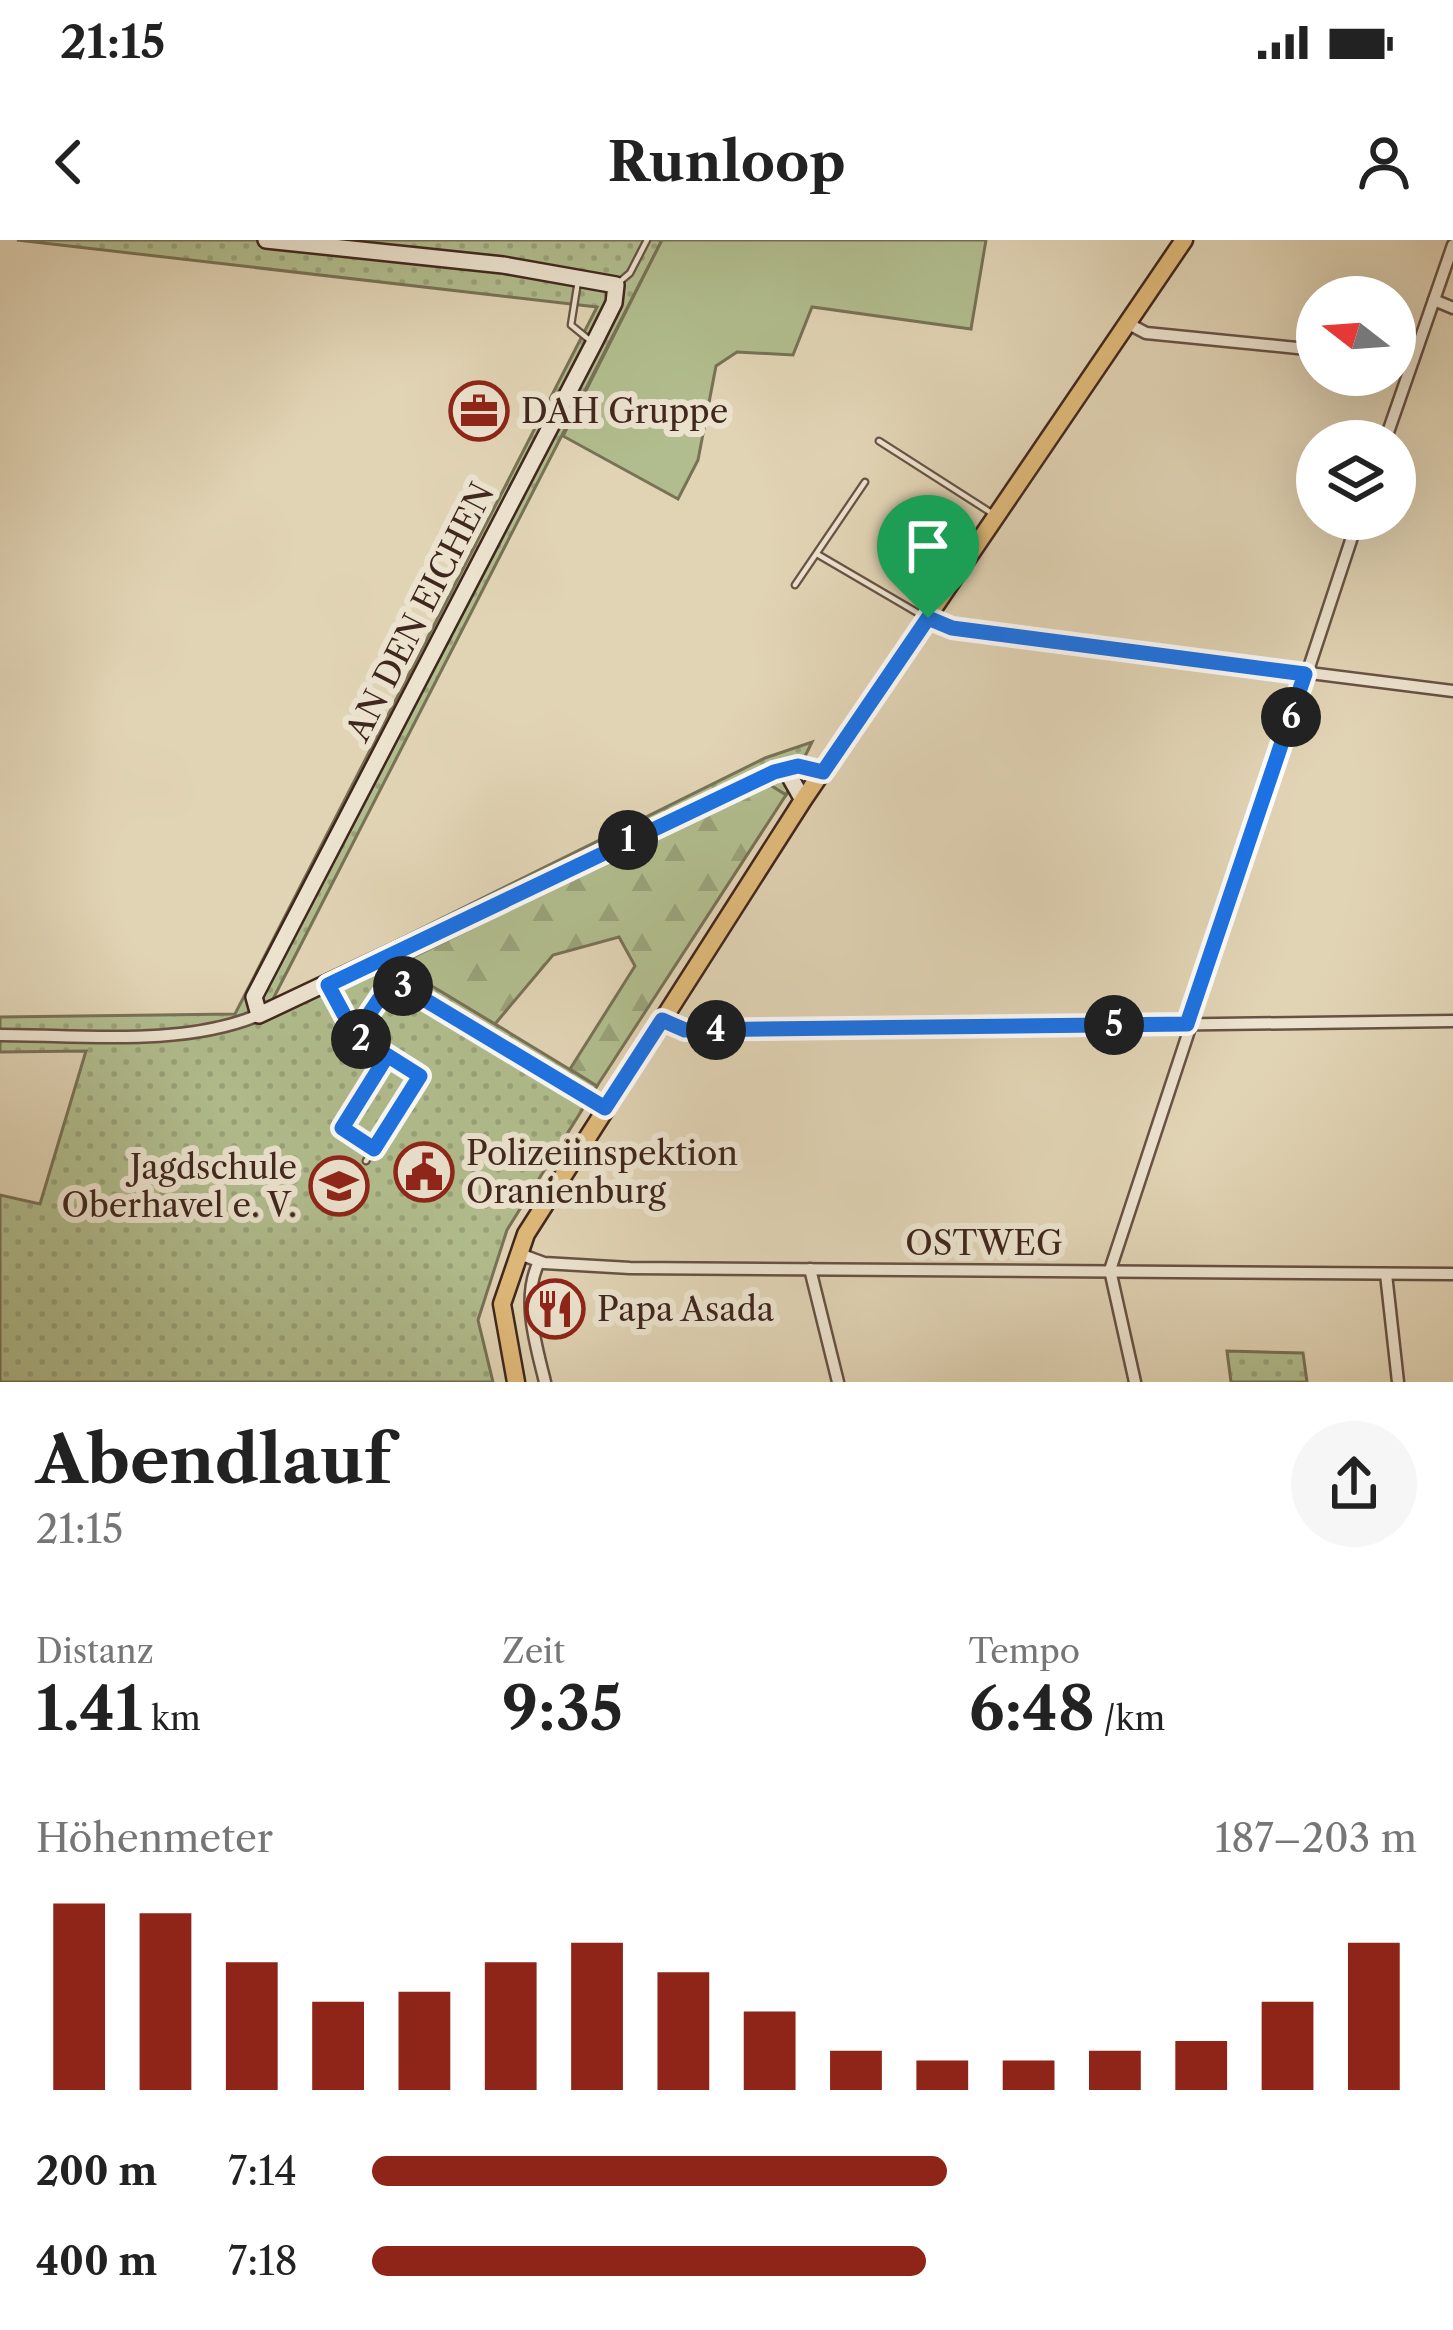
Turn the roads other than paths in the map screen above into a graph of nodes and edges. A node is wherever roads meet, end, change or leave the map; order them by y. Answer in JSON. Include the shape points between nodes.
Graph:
{"nodes":[{"id":1,"x":266,"y":240,"type":"edge"},
{"id":2,"x":646,"y":240,"type":"edge"},
{"id":3,"x":1184,"y":240,"type":"edge"},
{"id":4,"x":1453,"y":245,"type":"edge"},
{"id":5,"x":578,"y":275,"type":"junction"},
{"id":6,"x":616,"y":285,"type":"junction"},
{"id":7,"x":1434,"y":300,"type":"junction"},
{"id":8,"x":1453,"y":308,"type":"edge"},
{"id":9,"x":1127,"y":323,"type":"junction"},
{"id":10,"x":594,"y":343,"type":"junction"},
{"id":11,"x":1296,"y":348,"type":"edge"},
{"id":12,"x":1416,"y":351,"type":"edge"},
{"id":13,"x":879,"y":441,"type":"dead end"},
{"id":14,"x":865,"y":482,"type":"dead end"},
{"id":15,"x":998,"y":517,"type":"junction"},
{"id":16,"x":1351,"y":540,"type":"edge"},
{"id":17,"x":817,"y":554,"type":"junction"},
{"id":18,"x":795,"y":585,"type":"dead end"},
{"id":19,"x":928,"y":618,"type":"junction"},
{"id":20,"x":1305,"y":674,"type":"junction"},
{"id":21,"x":1453,"y":691,"type":"edge"},
{"id":22,"x":786,"y":770,"type":"junction"},
{"id":23,"x":823,"y":772,"type":"junction"},
{"id":24,"x":803,"y":800,"type":"junction"},
{"id":25,"x":380,"y":960,"type":"junction"},
{"id":26,"x":392,"y":980,"type":"junction"},
{"id":27,"x":328,"y":985,"type":"junction"},
{"id":28,"x":259,"y":1015,"type":"junction"},
{"id":29,"x":662,"y":1020,"type":"junction"},
{"id":30,"x":1453,"y":1022,"type":"edge"},
{"id":31,"x":1187,"y":1024,"type":"junction"},
{"id":32,"x":0,"y":1035,"type":"edge"},
{"id":33,"x":355,"y":1035,"type":"junction"},
{"id":34,"x":387,"y":1056,"type":"junction"},
{"id":35,"x":605,"y":1108,"type":"junction"},
{"id":36,"x":374,"y":1149,"type":"junction"},
{"id":37,"x":366,"y":1161,"type":"dead end"},
{"id":38,"x":517,"y":1252,"type":"junction"},
{"id":39,"x":539,"y":1262,"type":"junction"},
{"id":40,"x":810,"y":1269,"type":"junction"},
{"id":41,"x":1110,"y":1270,"type":"junction"},
{"id":42,"x":1386,"y":1274,"type":"junction"},
{"id":43,"x":1453,"y":1274,"type":"edge"},
{"id":44,"x":516,"y":1382,"type":"edge"},
{"id":45,"x":545,"y":1382,"type":"edge"},
{"id":46,"x":838,"y":1382,"type":"edge"},
{"id":47,"x":1136,"y":1382,"type":"edge"},
{"id":48,"x":1398,"y":1382,"type":"edge"}],
"edges":[{"from":1,"to":5,"type":"street"},
{"from":2,"to":6,"type":"lane","name":"AN DEN EICHEN"},
{"from":3,"to":9,"type":"main road"},
{"from":4,"to":7,"type":"street"},
{"from":5,"to":6,"type":"street"},
{"from":5,"to":10,"type":"lane","via":[[571,325]]},
{"from":6,"to":10,"type":"street","name":"AN DEN EICHEN"},
{"from":7,"to":8,"type":"street"},
{"from":7,"to":12,"type":"street"},
{"from":9,"to":11,"type":"street","via":[[1146,334]]},
{"from":9,"to":15,"type":"main road"},
{"from":10,"to":28,"type":"street","name":"AN DEN EICHEN","via":[[254,997]]},
{"from":13,"to":15,"type":"lane"},
{"from":14,"to":17,"type":"lane"},
{"from":15,"to":19,"type":"main road"},
{"from":16,"to":20,"type":"street"},
{"from":17,"to":18,"type":"lane"},
{"from":17,"to":19,"type":"lane"},
{"from":19,"to":20,"type":"street","via":[[952,628]]},
{"from":19,"to":23,"type":"main road"},
{"from":20,"to":21,"type":"street"},
{"from":20,"to":31,"type":"street"},
{"from":22,"to":23,"type":"street"},
{"from":22,"to":24,"type":"street"},
{"from":22,"to":25,"type":"street"},
{"from":23,"to":24,"type":"main road"},
{"from":24,"to":29,"type":"main road"},
{"from":25,"to":26,"type":"lane"},
{"from":25,"to":27,"type":"street"},
{"from":26,"to":33,"type":"lane"},
{"from":26,"to":35,"type":"lane"},
{"from":27,"to":28,"type":"street"},
{"from":27,"to":33,"type":"lane"},
{"from":28,"to":32,"type":"street","via":[[172,1033]]},
{"from":29,"to":31,"type":"street","via":[[685,1030]]},
{"from":29,"to":35,"type":"main road"},
{"from":30,"to":31,"type":"street"},
{"from":31,"to":41,"type":"street"},
{"from":33,"to":34,"type":"lane"},
{"from":34,"to":36,"type":"lane","via":[[342,1128]]},
{"from":34,"to":36,"type":"lane","via":[[420,1076]]},
{"from":35,"to":38,"type":"main road"},
{"from":36,"to":37,"type":"lane"},
{"from":38,"to":39,"type":"street","name":"OSTWEG"},
{"from":38,"to":44,"type":"main road","via":[[502,1304]]},
{"from":39,"to":40,"type":"street","name":"OSTWEG"},
{"from":39,"to":45,"type":"street","via":[[532,1328]]},
{"from":40,"to":41,"type":"street","name":"OSTWEG"},
{"from":40,"to":46,"type":"street"},
{"from":41,"to":42,"type":"street","name":"OSTWEG"},
{"from":41,"to":47,"type":"street"},
{"from":42,"to":43,"type":"street","name":"OSTWEG"},
{"from":42,"to":48,"type":"street"}]}
